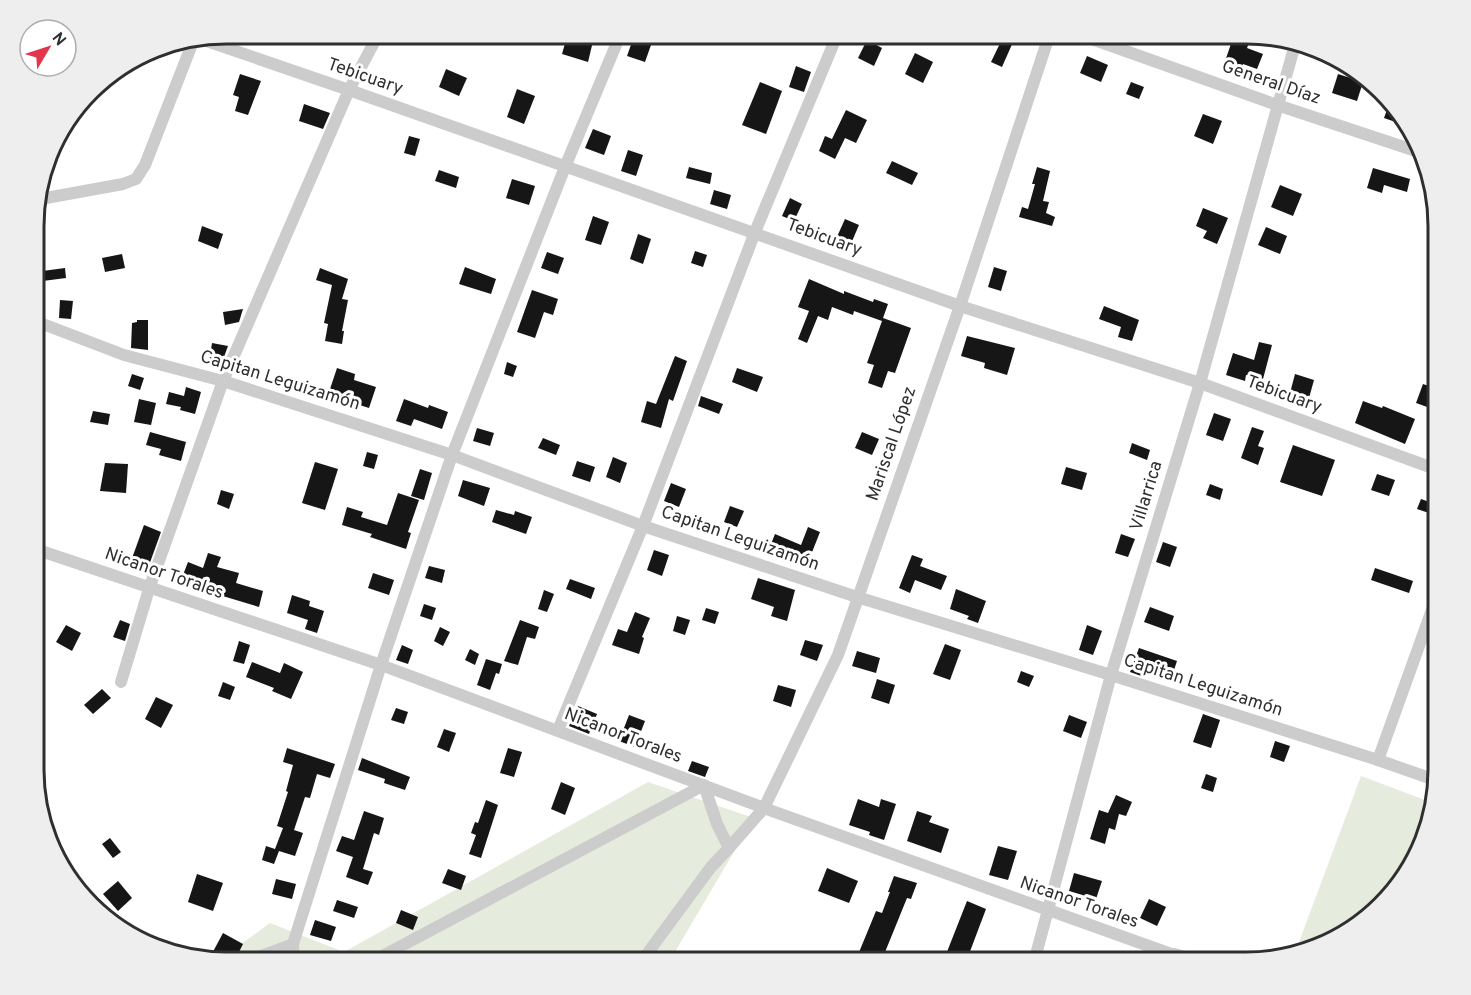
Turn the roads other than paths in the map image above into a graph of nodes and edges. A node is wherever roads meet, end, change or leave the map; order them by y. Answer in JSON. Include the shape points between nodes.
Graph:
{"nodes":[{"id":1,"x":373,"y":43,"type":"edge"},
{"id":2,"x":617,"y":43,"type":"edge"},
{"id":3,"x":834,"y":43,"type":"edge"},
{"id":4,"x":1047,"y":43,"type":"edge"},
{"id":5,"x":1103,"y":43,"type":"edge"},
{"id":6,"x":211,"y":44,"type":"edge"},
{"id":7,"x":193,"y":47,"type":"edge"},
{"id":8,"x":1293,"y":50,"type":"edge"},
{"id":9,"x":349,"y":90,"type":"junction"},
{"id":10,"x":1277,"y":105,"type":"junction"},
{"id":11,"x":1411,"y":149,"type":"edge"},
{"id":12,"x":566,"y":167,"type":"junction"},
{"id":13,"x":46,"y":198,"type":"edge"},
{"id":14,"x":754,"y":232,"type":"junction"},
{"id":15,"x":960,"y":306,"type":"junction"},
{"id":16,"x":43,"y":324,"type":"edge"},
{"id":17,"x":223,"y":381,"type":"junction"},
{"id":18,"x":1200,"y":383,"type":"junction"},
{"id":19,"x":452,"y":455,"type":"junction"},
{"id":20,"x":1427,"y":466,"type":"edge"},
{"id":21,"x":643,"y":526,"type":"junction"},
{"id":22,"x":43,"y":552,"type":"edge"},
{"id":23,"x":149,"y":589,"type":"junction"},
{"id":24,"x":857,"y":597,"type":"junction"},
{"id":25,"x":1427,"y":624,"type":"edge"},
{"id":26,"x":381,"y":665,"type":"junction"},
{"id":27,"x":1111,"y":675,"type":"junction"},
{"id":28,"x":121,"y":682,"type":"dead end"},
{"id":29,"x":558,"y":730,"type":"junction"},
{"id":30,"x":1378,"y":760,"type":"junction"},
{"id":31,"x":1427,"y":777,"type":"edge"},
{"id":32,"x":704,"y":785,"type":"junction"},
{"id":33,"x":764,"y":808,"type":"junction"},
{"id":34,"x":729,"y":848,"type":"junction"},
{"id":35,"x":1049,"y":912,"type":"junction"},
{"id":36,"x":292,"y":944,"type":"junction"},
{"id":37,"x":1037,"y":951,"type":"edge"},
{"id":38,"x":1149,"y":951,"type":"edge"},
{"id":39,"x":271,"y":952,"type":"edge"},
{"id":40,"x":293,"y":952,"type":"edge"},
{"id":41,"x":389,"y":952,"type":"edge"},
{"id":42,"x":649,"y":952,"type":"edge"}],
"edges":[{"from":1,"to":9,"type":"street"},
{"from":2,"to":12,"type":"street"},
{"from":3,"to":14,"type":"street"},
{"from":4,"to":15,"type":"street","name":"Mariscal López"},
{"from":5,"to":10,"type":"street","name":"General Díaz"},
{"from":6,"to":9,"type":"street","name":"Tebicuary"},
{"from":7,"to":13,"type":"street","via":[[145,165],[136,178],[123,184]]},
{"from":8,"to":10,"type":"street","name":"Villarrica"},
{"from":9,"to":12,"type":"street","name":"Tebicuary"},
{"from":9,"to":17,"type":"street"},
{"from":10,"to":11,"type":"street","name":"General Díaz"},
{"from":10,"to":18,"type":"street","name":"Villarrica"},
{"from":12,"to":14,"type":"street","name":"Tebicuary"},
{"from":12,"to":19,"type":"street"},
{"from":14,"to":15,"type":"street","name":"Tebicuary"},
{"from":14,"to":21,"type":"street"},
{"from":15,"to":18,"type":"street","name":"Tebicuary"},
{"from":15,"to":24,"type":"street","name":"Mariscal López"},
{"from":16,"to":17,"type":"street","name":"Capitan Leguizamón","via":[[124,355]]},
{"from":17,"to":19,"type":"street","name":"Capitan Leguizamón"},
{"from":17,"to":23,"type":"street"},
{"from":18,"to":20,"type":"street","name":"Tebicuary"},
{"from":18,"to":27,"type":"street","name":"Villarrica"},
{"from":19,"to":21,"type":"street","name":"Capitan Leguizamón"},
{"from":19,"to":26,"type":"street"},
{"from":21,"to":24,"type":"street","name":"Capitan Leguizamón"},
{"from":21,"to":29,"type":"street"},
{"from":22,"to":23,"type":"street","name":"Nicanor Torales"},
{"from":23,"to":26,"type":"street","name":"Nicanor Torales"},
{"from":23,"to":28,"type":"street"},
{"from":24,"to":27,"type":"street","name":"Capitan Leguizamón"},
{"from":24,"to":33,"type":"street","name":"Mariscal López","via":[[838,655]]},
{"from":25,"to":30,"type":"street"},
{"from":26,"to":29,"type":"street","name":"Nicanor Torales"},
{"from":26,"to":36,"type":"street"},
{"from":27,"to":30,"type":"street","name":"Capitan Leguizamón"},
{"from":27,"to":35,"type":"street","name":"Villarrica"},
{"from":29,"to":32,"type":"street","name":"Nicanor Torales"},
{"from":30,"to":31,"type":"street","name":"Capitan Leguizamón"},
{"from":32,"to":33,"type":"street","name":"Nicanor Torales"},
{"from":32,"to":34,"type":"street"},
{"from":32,"to":41,"type":"street"},
{"from":33,"to":34,"type":"street","name":"Mariscal López"},
{"from":33,"to":35,"type":"street","name":"Nicanor Torales"},
{"from":34,"to":42,"type":"street","name":"Mariscal López"},
{"from":35,"to":37,"type":"street","name":"Villarrica"},
{"from":35,"to":38,"type":"street","name":"Nicanor Torales"},
{"from":36,"to":39,"type":"street"},
{"from":36,"to":40,"type":"street"}]}
